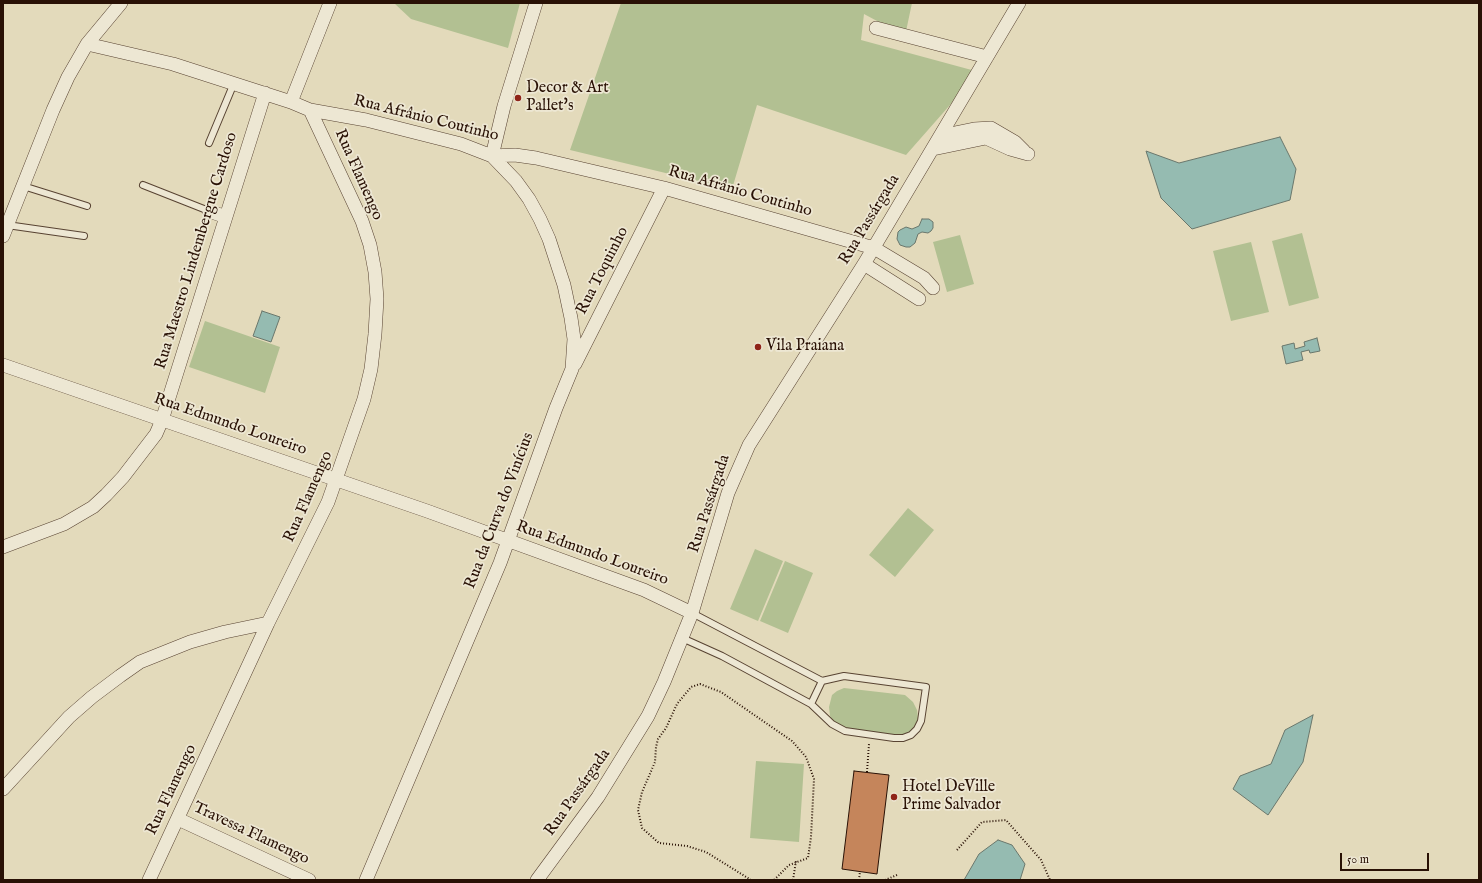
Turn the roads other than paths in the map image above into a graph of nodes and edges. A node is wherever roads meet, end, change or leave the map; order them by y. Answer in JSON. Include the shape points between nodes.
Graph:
{"nodes":[{"id":1,"x":330,"y":3,"type":"edge"},
{"id":2,"x":536,"y":3,"type":"edge"},
{"id":3,"x":1019,"y":3,"type":"edge"},
{"id":4,"x":118,"y":4,"type":"edge"},
{"id":5,"x":876,"y":28,"type":"dead end"},
{"id":6,"x":87,"y":44,"type":"junction"},
{"id":7,"x":987,"y":57,"type":"junction"},
{"id":8,"x":234,"y":84,"type":"junction"},
{"id":9,"x":265,"y":93,"type":"junction"},
{"id":10,"x":291,"y":102,"type":"junction"},
{"id":11,"x":310,"y":110,"type":"junction"},
{"id":12,"x":940,"y":136,"type":"junction"},
{"id":13,"x":210,"y":143,"type":"dead end"},
{"id":14,"x":933,"y":149,"type":"junction"},
{"id":15,"x":492,"y":156,"type":"junction"},
{"id":16,"x":142,"y":185,"type":"dead end"},
{"id":17,"x":23,"y":186,"type":"junction"},
{"id":18,"x":664,"y":188,"type":"junction"},
{"id":19,"x":87,"y":206,"type":"dead end"},
{"id":20,"x":209,"y":211,"type":"joint"},
{"id":21,"x":226,"y":217,"type":"junction"},
{"id":22,"x":5,"y":230,"type":"edge"},
{"id":23,"x":84,"y":236,"type":"dead end"},
{"id":24,"x":874,"y":248,"type":"junction"},
{"id":25,"x":864,"y":264,"type":"junction"},
{"id":26,"x":933,"y":288,"type":"dead end"},
{"id":27,"x":919,"y":300,"type":"dead end"},
{"id":28,"x":3,"y":365,"type":"edge"},
{"id":29,"x":572,"y":369,"type":"junction"},
{"id":30,"x":162,"y":420,"type":"junction"},
{"id":31,"x":337,"y":480,"type":"junction"},
{"id":32,"x":508,"y":541,"type":"junction"},
{"id":33,"x":3,"y":547,"type":"edge"},
{"id":34,"x":692,"y":613,"type":"junction"},
{"id":35,"x":268,"y":623,"type":"junction"},
{"id":36,"x":682,"y":638,"type":"junction"},
{"id":37,"x":822,"y":681,"type":"junction"},
{"id":38,"x":811,"y":704,"type":"junction"},
{"id":39,"x":3,"y":790,"type":"edge"},
{"id":40,"x":178,"y":819,"type":"junction"},
{"id":41,"x":149,"y":880,"type":"edge"},
{"id":42,"x":309,"y":880,"type":"edge"},
{"id":43,"x":366,"y":880,"type":"edge"},
{"id":44,"x":537,"y":880,"type":"edge"}],
"edges":[{"from":1,"to":10,"type":"street"},
{"from":2,"to":15,"type":"street","via":[[504,106]]},
{"from":3,"to":7,"type":"street","name":"Rua Passárgada"},
{"from":4,"to":6,"type":"street"},
{"from":5,"to":7,"type":"street"},
{"from":6,"to":8,"type":"street","name":"Rua Afrânio Coutinho","via":[[173,64]]},
{"from":6,"to":17,"type":"street","via":[[53,110]]},
{"from":7,"to":12,"type":"street","name":"Rua Passárgada"},
{"from":8,"to":9,"type":"street","name":"Rua Afrânio Coutinho"},
{"from":8,"to":13,"type":"lane"},
{"from":9,"to":10,"type":"street","name":"Rua Afrânio Coutinho"},
{"from":9,"to":21,"type":"street","name":"Rua Maestro Lindembergue Cardoso"},
{"from":10,"to":11,"type":"street","name":"Rua Afrânio Coutinho"},
{"from":11,"to":15,"type":"street","name":"Rua Afrânio Coutinho","via":[[366,120],[461,144]]},
{"from":11,"to":31,"type":"street","name":"Rua Flamengo","via":[[362,221],[370,244],[375,272],[376,299],[371,369],[364,400]]},
{"from":12,"to":14,"type":"street","name":"Rua Passárgada"},
{"from":12,"to":14,"type":"street","via":[[991,128],[1015,142],[1028,154],[986,138]]},
{"from":14,"to":24,"type":"street","name":"Rua Passárgada"},
{"from":15,"to":18,"type":"street","name":"Rua Afrânio Coutinho","via":[[515,155],[536,158]]},
{"from":15,"to":29,"type":"street","name":"Rua da Curva do Vinícius","via":[[529,199],[550,239],[571,318],[574,339]]},
{"from":16,"to":20,"type":"lane"},
{"from":17,"to":19,"type":"lane"},
{"from":17,"to":22,"type":"street"},
{"from":18,"to":24,"type":"street","name":"Rua Afrânio Coutinho"},
{"from":18,"to":29,"type":"street","name":"Rua Toquinho"},
{"from":20,"to":21,"type":"street"},
{"from":21,"to":30,"type":"street","name":"Rua Maestro Lindembergue Cardoso"},
{"from":22,"to":23,"type":"lane"},
{"from":24,"to":25,"type":"street","name":"Rua Passárgada"},
{"from":24,"to":26,"type":"street","name":"Rua Afrânio Coutinho","via":[[924,278]]},
{"from":25,"to":27,"type":"street"},
{"from":25,"to":34,"type":"street","name":"Rua Passárgada","via":[[761,424],[742,458],[728,493]]},
{"from":28,"to":30,"type":"street","name":"Rua Edmundo Loureiro"},
{"from":29,"to":32,"type":"street","name":"Rua da Curva do Vinícius"},
{"from":30,"to":31,"type":"street","name":"Rua Edmundo Loureiro"},
{"from":30,"to":33,"type":"street","name":"Rua Maestro Lindembergue Cardoso","via":[[148,445],[123,477],[93,507],[64,524]]},
{"from":31,"to":32,"type":"street","name":"Rua Edmundo Loureiro"},
{"from":31,"to":35,"type":"street","name":"Rua Flamengo"},
{"from":32,"to":34,"type":"street","name":"Rua Edmundo Loureiro","via":[[644,590]]},
{"from":32,"to":43,"type":"street","name":"Rua da Curva do Vinícius"},
{"from":34,"to":36,"type":"street","name":"Rua Passárgada"},
{"from":34,"to":37,"type":"lane"},
{"from":35,"to":39,"type":"street","via":[[190,642],[140,662],[69,717]]},
{"from":35,"to":40,"type":"street","name":"Rua Flamengo"},
{"from":36,"to":38,"type":"lane","via":[[722,656]]},
{"from":36,"to":44,"type":"street","name":"Rua Passárgada","via":[[652,709],[636,737],[598,797]]},
{"from":37,"to":38,"type":"lane"},
{"from":37,"to":38,"type":"lane","via":[[853,676],[926,687],[921,721],[911,735],[903,738],[846,731],[832,724]]},
{"from":40,"to":41,"type":"street","name":"Rua Flamengo"},
{"from":40,"to":42,"type":"street","name":"Travessa Flamengo"}]}
